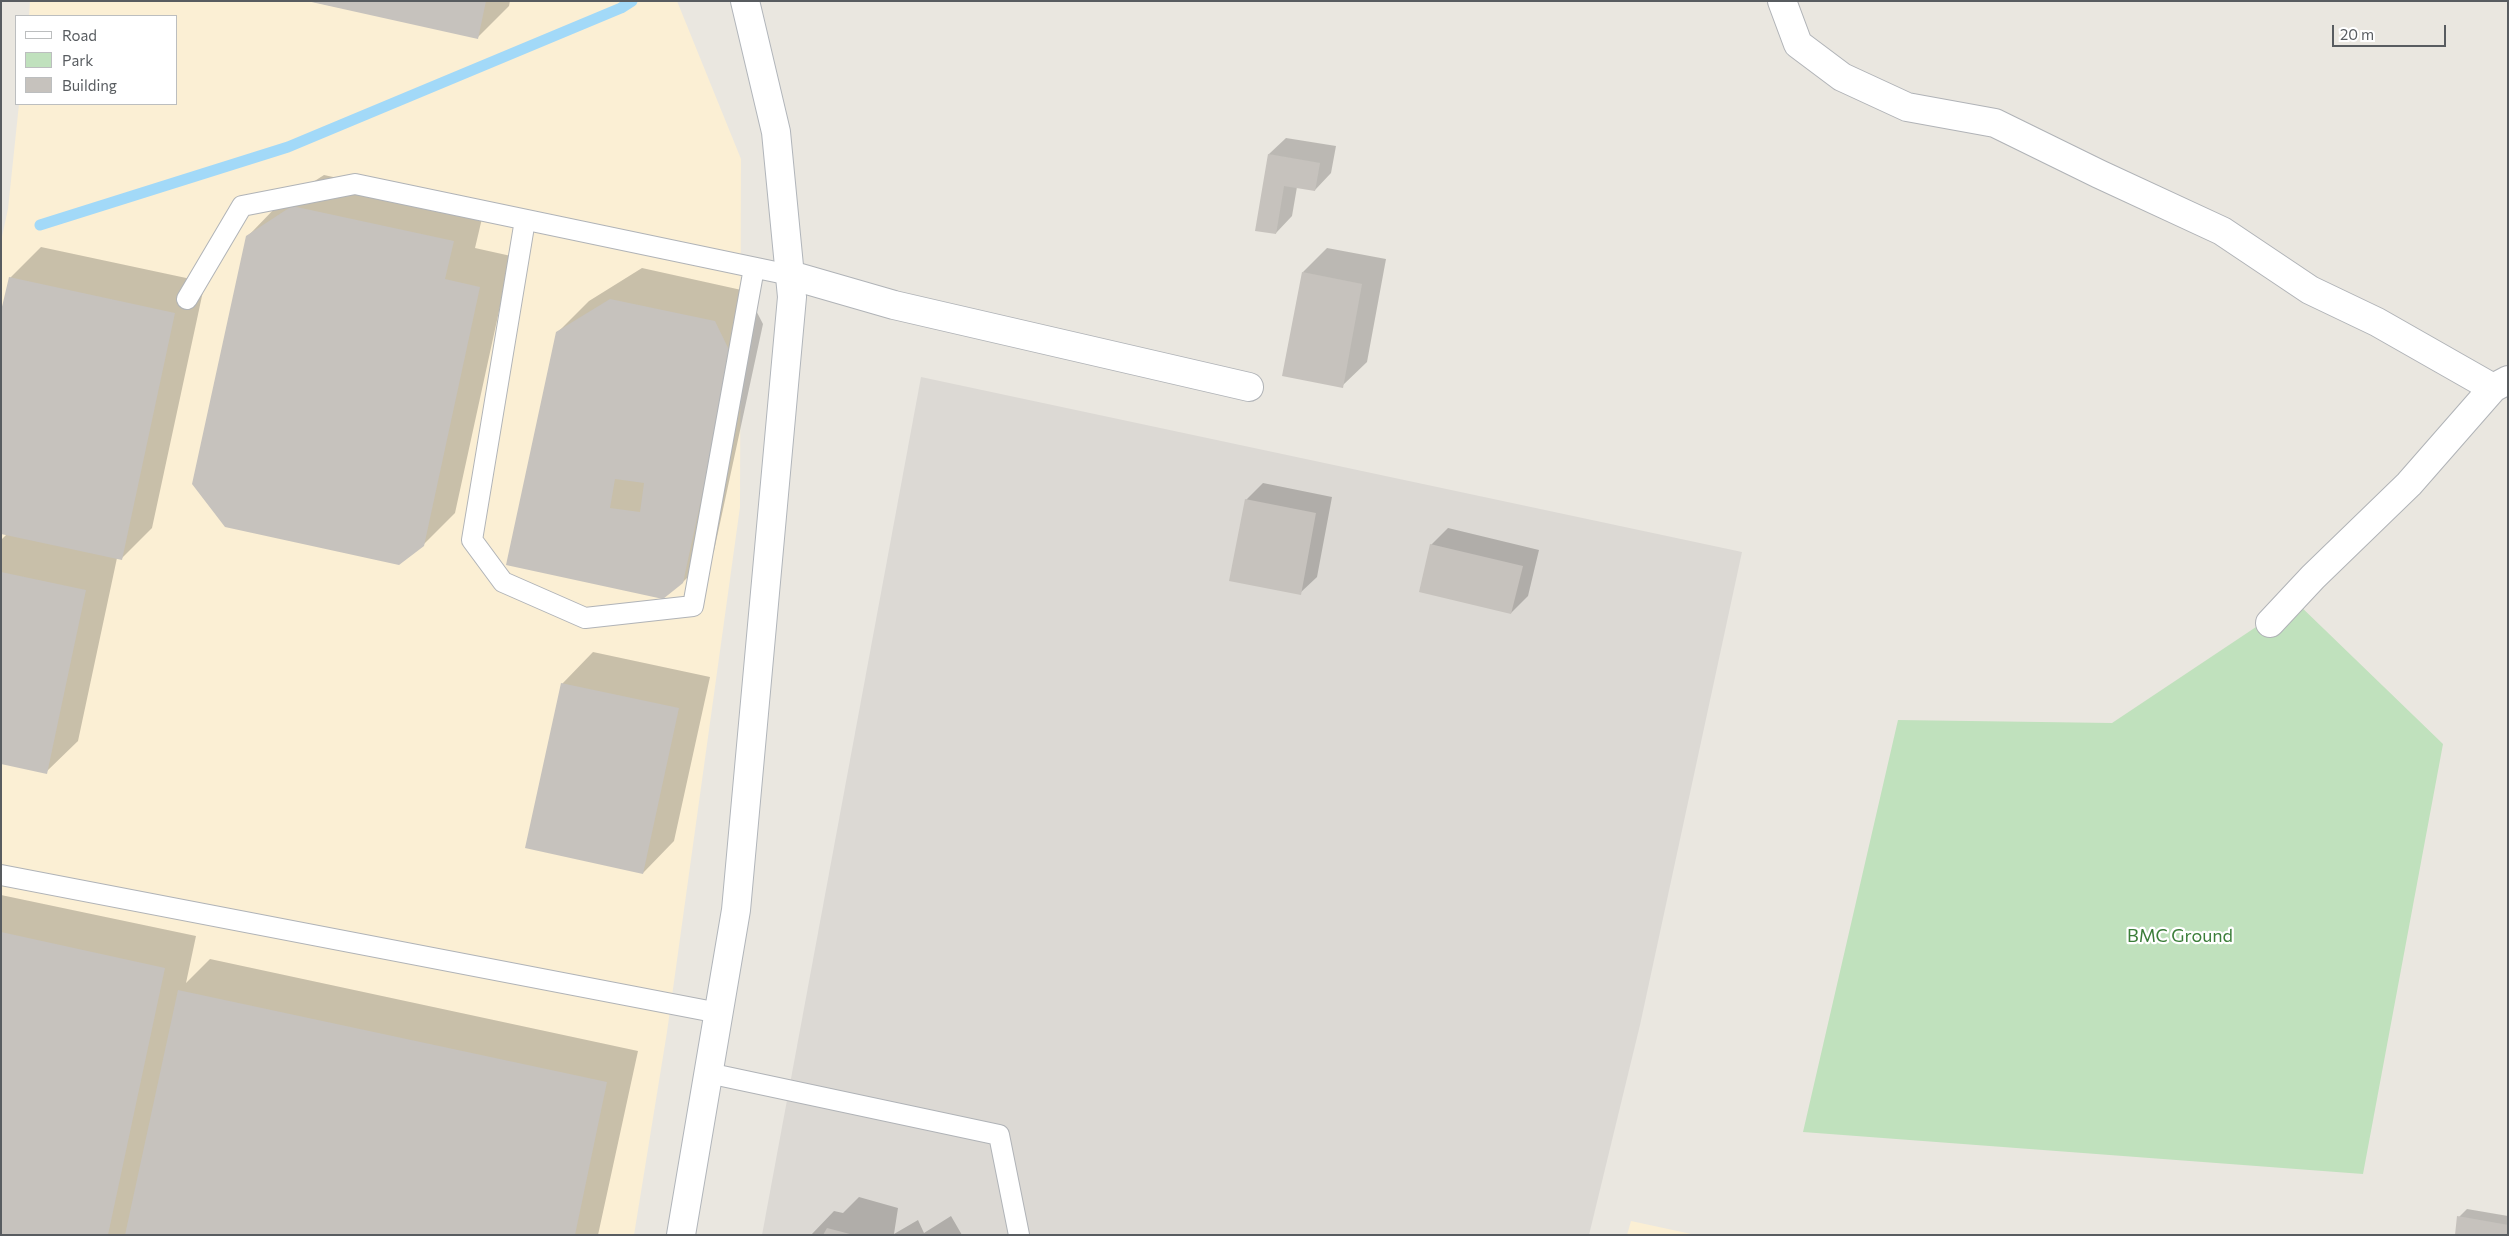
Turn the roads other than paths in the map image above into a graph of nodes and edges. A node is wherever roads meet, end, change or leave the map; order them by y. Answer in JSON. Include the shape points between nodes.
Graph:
{"nodes":[{"id":1,"x":745,"y":1,"type":"edge"},
{"id":2,"x":1782,"y":1,"type":"edge"},
{"id":3,"x":525,"y":220,"type":"junction"},
{"id":4,"x":754,"y":268,"type":"junction"},
{"id":5,"x":790,"y":275,"type":"junction"},
{"id":6,"x":187,"y":299,"type":"dead end"},
{"id":7,"x":2502,"y":385,"type":"edge"},
{"id":8,"x":1249,"y":387,"type":"dead end"},
{"id":9,"x":2270,"y":623,"type":"dead end"},
{"id":10,"x":1,"y":875,"type":"edge"},
{"id":11,"x":719,"y":1013,"type":"junction"},
{"id":12,"x":708,"y":1073,"type":"junction"},
{"id":13,"x":681,"y":1235,"type":"edge"},
{"id":14,"x":1019,"y":1235,"type":"edge"}],
"edges":[{"from":1,"to":5,"type":"street","via":[[776,132]]},
{"from":2,"to":7,"type":"street","via":[[1798,44],[1842,77],[1906,107],[1995,123],[2222,230],[2310,290]]},
{"from":3,"to":4,"type":"lane"},
{"from":3,"to":4,"type":"lane","via":[[472,540],[503,582],[585,618],[693,606]]},
{"from":3,"to":6,"type":"lane","via":[[355,184],[242,206]]},
{"from":4,"to":5,"type":"lane"},
{"from":5,"to":8,"type":"street","via":[[894,305]]},
{"from":5,"to":11,"type":"street","via":[[792,296],[736,910]]},
{"from":7,"to":9,"type":"street","via":[[2409,484]]},
{"from":10,"to":11,"type":"lane"},
{"from":11,"to":12,"type":"street"},
{"from":12,"to":13,"type":"street"},
{"from":12,"to":14,"type":"lane","via":[[999,1135]]}]}
